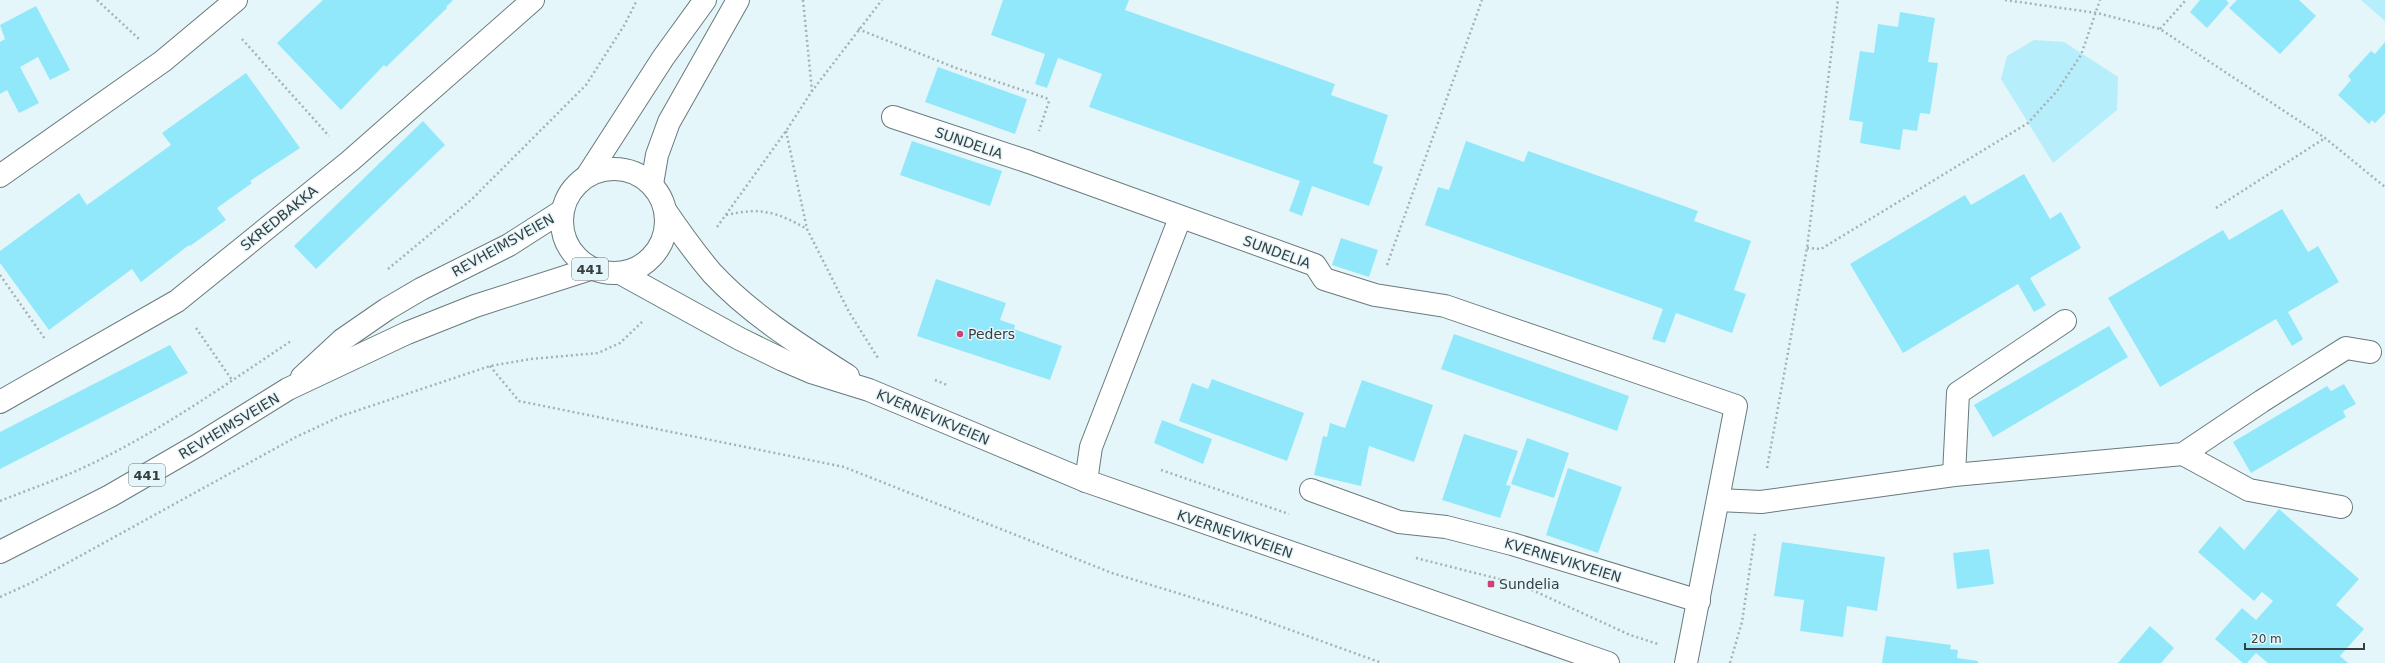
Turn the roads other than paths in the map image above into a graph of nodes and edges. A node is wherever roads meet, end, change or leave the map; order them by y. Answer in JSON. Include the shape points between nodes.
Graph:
{"nodes":[{"id":1,"x":533,"y":0,"type":"edge"},
{"id":2,"x":705,"y":0,"type":"edge"},
{"id":3,"x":738,"y":0,"type":"edge"},
{"id":4,"x":228,"y":7,"type":"edge"},
{"id":5,"x":893,"y":117,"type":"dead end"},
{"id":6,"x":0,"y":176,"type":"edge"},
{"id":7,"x":587,"y":176,"type":"junction"},
{"id":8,"x":652,"y":184,"type":"junction"},
{"id":9,"x":665,"y":210,"type":"junction"},
{"id":10,"x":562,"y":211,"type":"junction"},
{"id":11,"x":1180,"y":218,"type":"junction"},
{"id":12,"x":590,"y":269,"type":"junction"},
{"id":13,"x":622,"y":274,"type":"junction"},
{"id":14,"x":2066,"y":321,"type":"dead end"},
{"id":15,"x":2370,"y":352,"type":"dead end"},
{"id":16,"x":288,"y":390,"type":"junction"},
{"id":17,"x":869,"y":390,"type":"junction"},
{"id":18,"x":0,"y":402,"type":"edge"},
{"id":19,"x":2183,"y":454,"type":"junction"},
{"id":20,"x":1954,"y":475,"type":"junction"},
{"id":21,"x":1086,"y":481,"type":"junction"},
{"id":22,"x":1311,"y":490,"type":"dead end"},
{"id":23,"x":1718,"y":500,"type":"junction"},
{"id":24,"x":2341,"y":507,"type":"dead end"},
{"id":25,"x":0,"y":552,"type":"edge"},
{"id":26,"x":1699,"y":602,"type":"junction"},
{"id":27,"x":1687,"y":658,"type":"edge"},
{"id":28,"x":1608,"y":663,"type":"edge"}],
"edges":[{"from":1,"to":18,"type":"main road","name":"SKREDBAKKA","via":[[350,161],[177,301]]},
{"from":2,"to":7,"type":"main road","number":"441","via":[[663,58]]},
{"from":3,"to":8,"type":"main road","via":[[669,122],[657,154]]},
{"from":4,"to":6,"type":"main road","via":[[163,61]]},
{"from":5,"to":11,"type":"main road","name":"SUNDELIA","via":[[1029,162]]},
{"from":7,"to":8,"type":"main road","number":"441","via":[[603,170],[620,169],[637,174]]},
{"from":7,"to":10,"type":"main road","number":"441","via":[[568,195]]},
{"from":8,"to":9,"type":"main road","number":"441"},
{"from":9,"to":13,"type":"main road","number":"441","via":[[667,228],[662,244],[652,258],[638,269]]},
{"from":9,"to":17,"type":"main road","name":"KVERNEVIKVEIEN","via":[[713,274],[739,298],[806,348]]},
{"from":10,"to":12,"type":"main road","number":"441","via":[[561,228],[566,245],[576,259]]},
{"from":10,"to":16,"type":"main road","name":"REVHEIMSVEIEN","number":"441","via":[[509,245],[387,309],[342,340]]},
{"from":11,"to":21,"type":"main road","via":[[1091,447]]},
{"from":11,"to":23,"type":"main road","name":"SUNDELIA","via":[[1315,265],[1324,279],[1375,295],[1445,306],[1736,406]]},
{"from":12,"to":13,"type":"main road","number":"441","via":[[606,274]]},
{"from":12,"to":16,"type":"main road","name":"REVHEIMSVEIEN","number":"441","via":[[475,306],[407,333]]},
{"from":13,"to":17,"type":"main road","name":"KVERNEVIKVEIEN","via":[[783,360],[811,372]]},
{"from":14,"to":20,"type":"main road","via":[[1958,393]]},
{"from":15,"to":19,"type":"main road","via":[[2346,348]]},
{"from":16,"to":25,"type":"main road","name":"REVHEIMSVEIEN","number":"441","via":[[110,496]]},
{"from":17,"to":21,"type":"main road","name":"KVERNEVIKVEIEN"},
{"from":19,"to":20,"type":"main road"},
{"from":19,"to":24,"type":"main road","via":[[2248,490]]},
{"from":20,"to":23,"type":"main road","via":[[1760,502]]},
{"from":21,"to":28,"type":"main road","name":"KVERNEVIKVEIEN"},
{"from":22,"to":26,"type":"main road","name":"KVERNEVIKVEIEN","via":[[1399,522],[1446,528],[1512,544]]},
{"from":23,"to":26,"type":"main road","name":"SUNDELIA"},
{"from":26,"to":27,"type":"main road","name":"SUNDELIA"}]}
